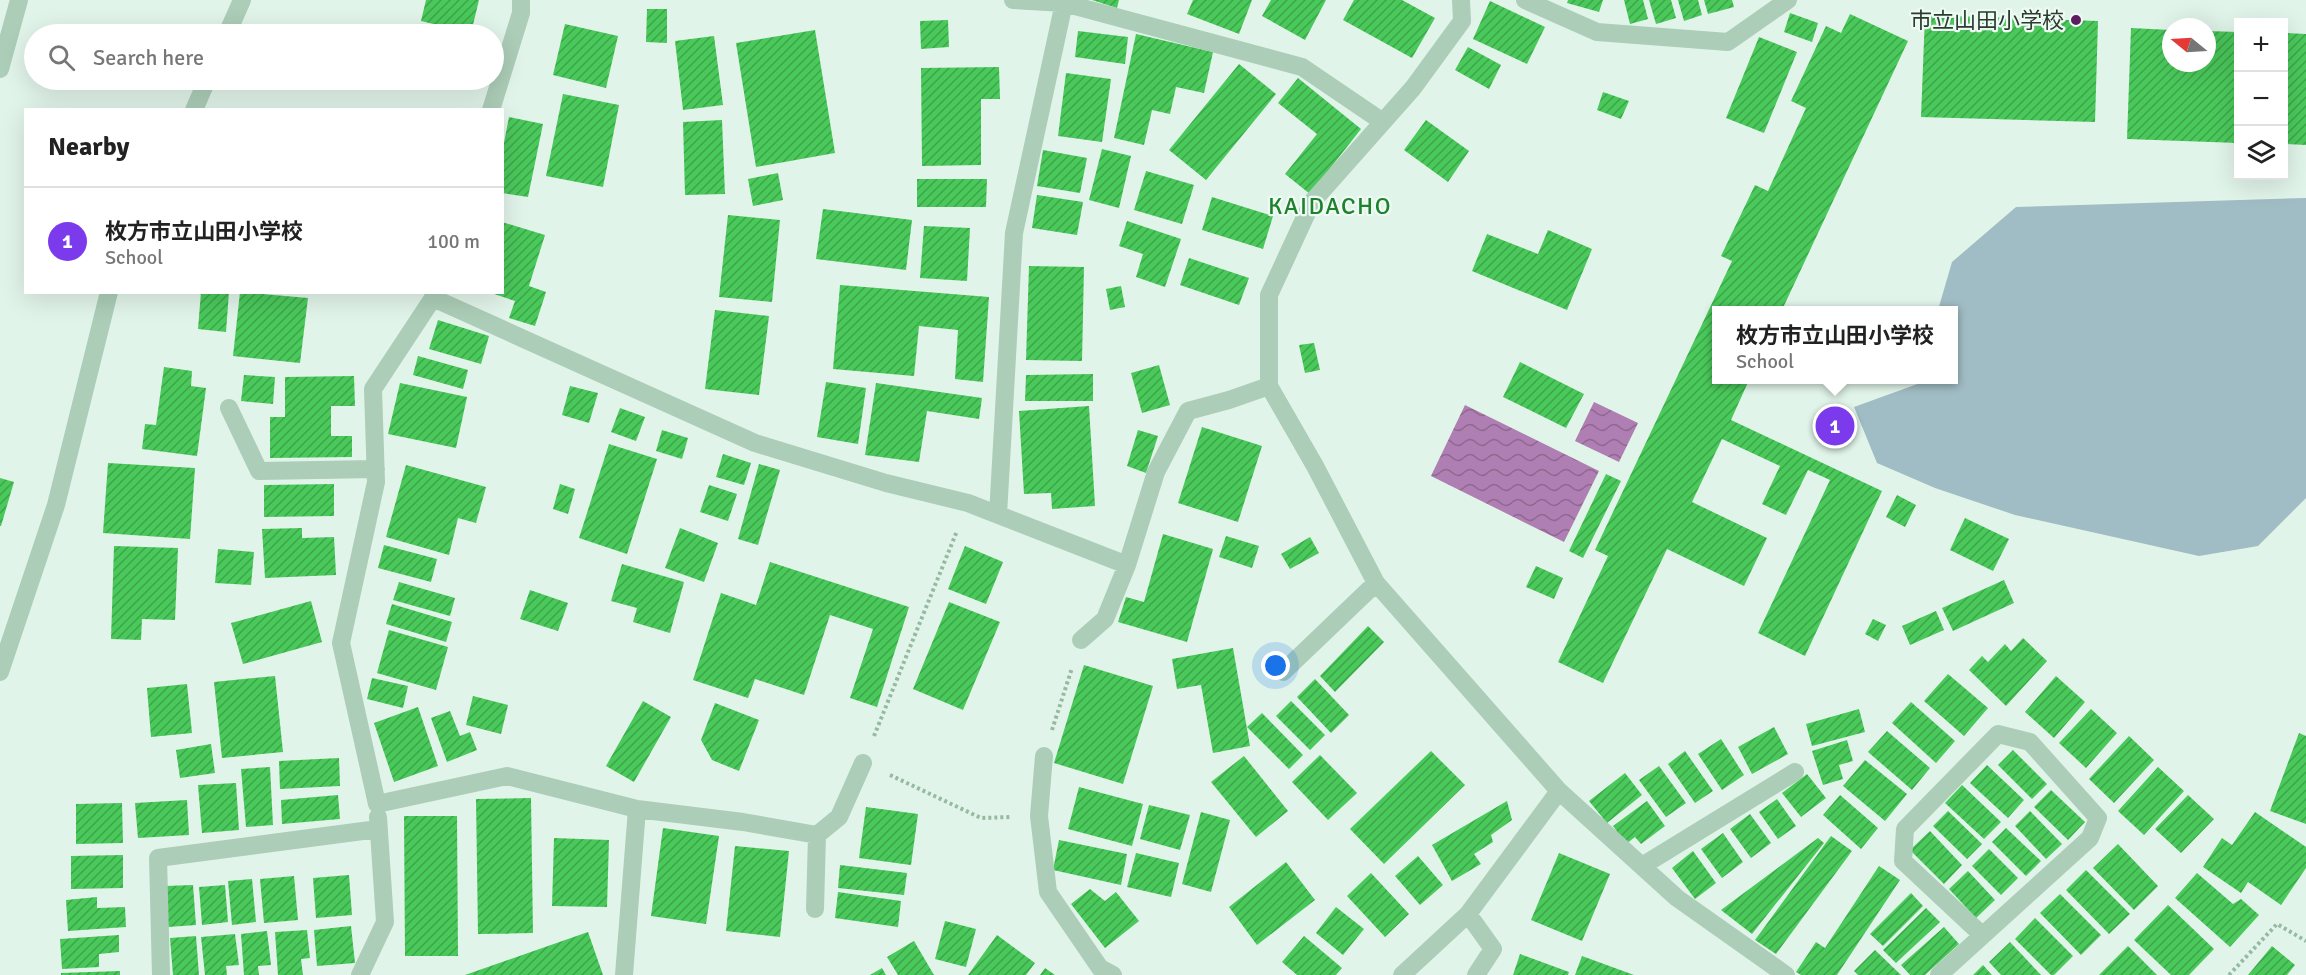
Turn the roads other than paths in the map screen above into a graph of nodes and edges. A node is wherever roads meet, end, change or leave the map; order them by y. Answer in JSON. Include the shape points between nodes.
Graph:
{"nodes":[{"id":1,"x":19,"y":0,"type":"edge"},
{"id":2,"x":242,"y":0,"type":"edge"},
{"id":3,"x":521,"y":0,"type":"edge"},
{"id":4,"x":1013,"y":0,"type":"edge"},
{"id":5,"x":1461,"y":0,"type":"edge"},
{"id":6,"x":1525,"y":0,"type":"edge"},
{"id":7,"x":1788,"y":0,"type":"edge"},
{"id":8,"x":1065,"y":3,"type":"junction"},
{"id":9,"x":231,"y":24,"type":"edge"},
{"id":10,"x":504,"y":68,"type":"edge"},
{"id":11,"x":0,"y":69,"type":"edge"},
{"id":12,"x":203,"y":90,"type":"edge"},
{"id":13,"x":497,"y":90,"type":"edge"},
{"id":14,"x":195,"y":108,"type":"edge"},
{"id":15,"x":492,"y":108,"type":"edge"},
{"id":16,"x":1383,"y":122,"type":"junction"},
{"id":17,"x":109,"y":294,"type":"edge"},
{"id":18,"x":434,"y":295,"type":"edge"},
{"id":19,"x":1269,"y":386,"type":"junction"},
{"id":20,"x":229,"y":408,"type":"dead end"},
{"id":21,"x":376,"y":469,"type":"junction"},
{"id":22,"x":998,"y":515,"type":"junction"},
{"id":23,"x":1127,"y":566,"type":"junction"},
{"id":24,"x":1376,"y":583,"type":"junction"},
{"id":25,"x":1081,"y":640,"type":"road end"},
{"id":26,"x":0,"y":672,"type":"edge"},
{"id":27,"x":1283,"y":672,"type":"dead end"},
{"id":28,"x":1044,"y":756,"type":"road end"},
{"id":29,"x":863,"y":763,"type":"road end"},
{"id":30,"x":1795,"y":772,"type":"dead end"},
{"id":31,"x":1559,"y":791,"type":"junction"},
{"id":32,"x":377,"y":804,"type":"junction"},
{"id":33,"x":637,"y":810,"type":"junction"},
{"id":34,"x":378,"y":829,"type":"junction"},
{"id":35,"x":817,"y":835,"type":"junction"},
{"id":36,"x":1642,"y":866,"type":"junction"},
{"id":37,"x":814,"y":909,"type":"dead end"},
{"id":38,"x":1468,"y":914,"type":"junction"},
{"id":39,"x":1982,"y":935,"type":"junction"},
{"id":40,"x":161,"y":975,"type":"edge"},
{"id":41,"x":360,"y":975,"type":"edge"},
{"id":42,"x":624,"y":975,"type":"edge"},
{"id":43,"x":1113,"y":975,"type":"edge"},
{"id":44,"x":1402,"y":975,"type":"edge"},
{"id":45,"x":1476,"y":975,"type":"edge"},
{"id":46,"x":1786,"y":975,"type":"edge"},
{"id":47,"x":1939,"y":975,"type":"edge"}],
"edges":[{"from":1,"to":11,"type":"street"},
{"from":2,"to":9,"type":"street"},
{"from":3,"to":10,"type":"street","via":[[521,13]]},
{"from":4,"to":8,"type":"street"},
{"from":5,"to":16,"type":"street","via":[[1462,21]]},
{"from":6,"to":7,"type":"street","via":[[1597,32],[1728,42]]},
{"from":8,"to":16,"type":"street","via":[[1302,67]]},
{"from":8,"to":22,"type":"street","via":[[1014,233]]},
{"from":12,"to":14,"type":"street"},
{"from":13,"to":15,"type":"street"},
{"from":16,"to":19,"type":"street","via":[[1312,202],[1269,295]]},
{"from":17,"to":26,"type":"street","via":[[56,505]]},
{"from":18,"to":21,"type":"street","via":[[373,389]]},
{"from":18,"to":22,"type":"street","via":[[755,443]]},
{"from":19,"to":23,"type":"street","via":[[1188,411],[1156,472]]},
{"from":19,"to":24,"type":"street","via":[[1316,466]]},
{"from":20,"to":21,"type":"street","via":[[259,471]]},
{"from":21,"to":32,"type":"street","via":[[340,643]]},
{"from":22,"to":23,"type":"street"},
{"from":23,"to":25,"type":"street","via":[[1105,620]]},
{"from":24,"to":27,"type":"street"},
{"from":24,"to":31,"type":"street"},
{"from":28,"to":43,"type":"street","via":[[1039,816],[1048,892],[1100,968]]},
{"from":29,"to":35,"type":"street","via":[[839,817]]},
{"from":30,"to":36,"type":"street"},
{"from":31,"to":36,"type":"street"},
{"from":31,"to":38,"type":"street"},
{"from":32,"to":33,"type":"street","via":[[507,776]]},
{"from":32,"to":34,"type":"street"},
{"from":33,"to":35,"type":"street"},
{"from":33,"to":42,"type":"street"},
{"from":34,"to":40,"type":"street","via":[[158,858]]},
{"from":34,"to":41,"type":"street","via":[[385,922]]},
{"from":35,"to":37,"type":"street"},
{"from":36,"to":46,"type":"street","via":[[1677,898]]},
{"from":38,"to":44,"type":"street"},
{"from":38,"to":45,"type":"street","via":[[1492,949]]},
{"from":39,"to":39,"type":"street","via":[[2091,838],[2098,818],[2030,742],[1998,734],[1905,829],[1903,861]]},
{"from":39,"to":47,"type":"street"}]}
